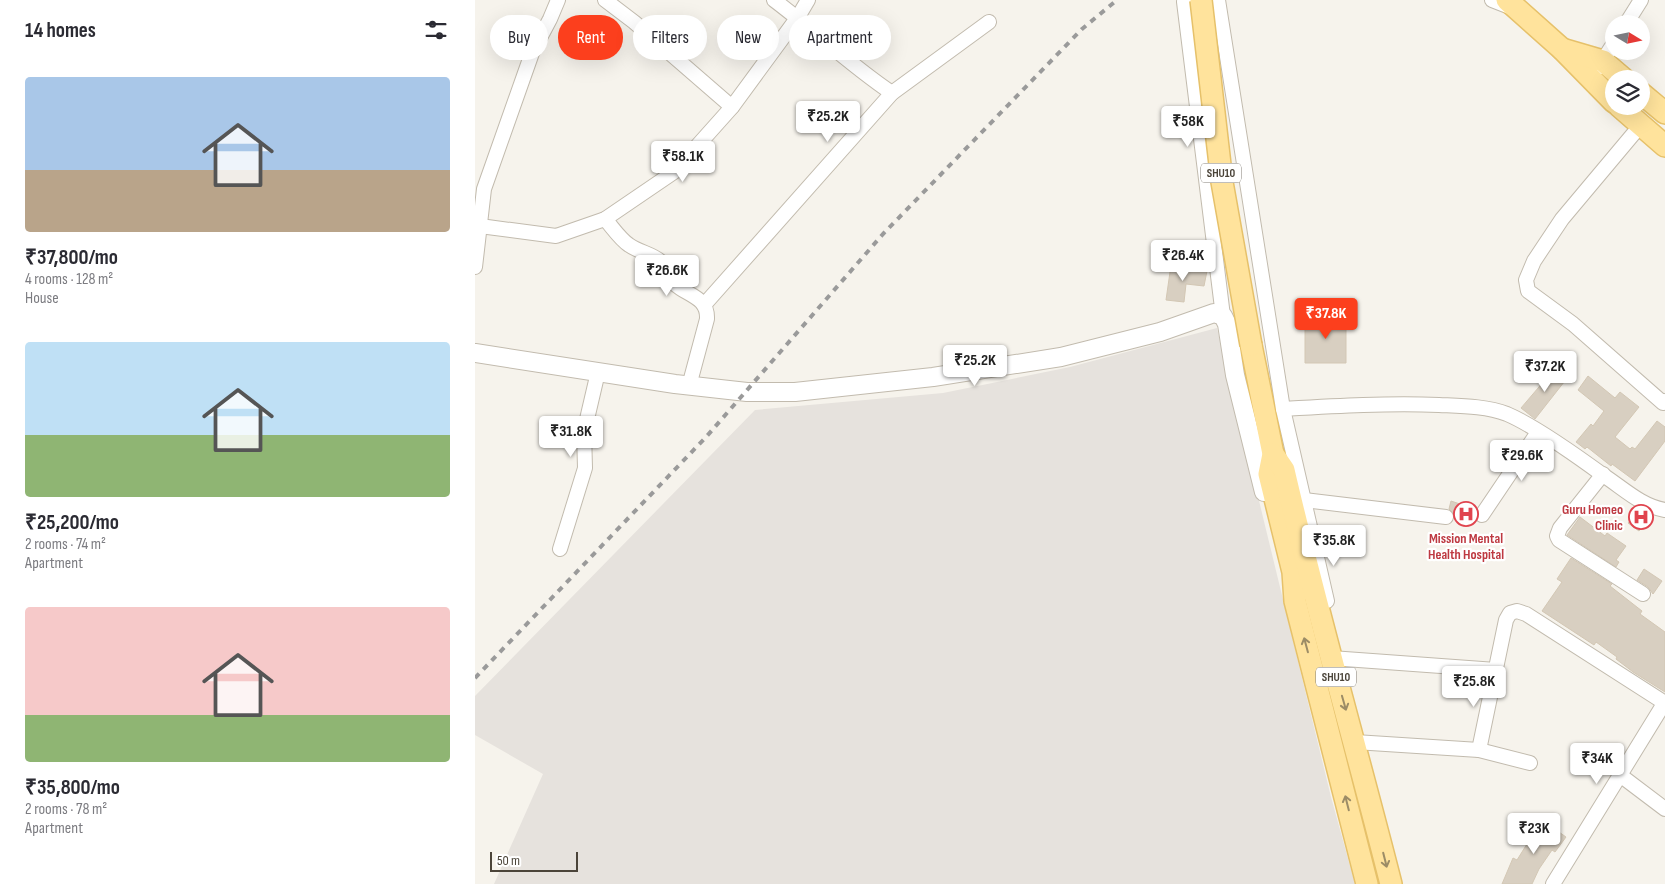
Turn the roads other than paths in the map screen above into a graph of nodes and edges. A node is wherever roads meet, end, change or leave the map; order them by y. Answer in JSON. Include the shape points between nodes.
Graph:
{"nodes":[{"id":1,"x":558,"y":0,"type":"edge"},
{"id":2,"x":605,"y":0,"type":"edge"},
{"id":3,"x":774,"y":0,"type":"edge"},
{"id":4,"x":808,"y":0,"type":"edge"},
{"id":5,"x":1190,"y":0,"type":"edge"},
{"id":6,"x":1201,"y":0,"type":"edge"},
{"id":7,"x":1217,"y":0,"type":"edge"},
{"id":8,"x":1491,"y":0,"type":"edge"},
{"id":9,"x":1641,"y":0,"type":"edge"},
{"id":10,"x":1513,"y":4,"type":"edge"},
{"id":11,"x":793,"y":15,"type":"edge"},
{"id":12,"x":799,"y":15,"type":"edge"},
{"id":13,"x":1632,"y":15,"type":"edge"},
{"id":14,"x":989,"y":22,"type":"dead end"},
{"id":15,"x":789,"y":29,"type":"edge"},
{"id":16,"x":1562,"y":49,"type":"junction"},
{"id":17,"x":1605,"y":52,"type":"edge"},
{"id":18,"x":1605,"y":57,"type":"edge"},
{"id":19,"x":846,"y":60,"type":"edge"},
{"id":20,"x":1591,"y":80,"type":"junction"},
{"id":21,"x":891,"y":93,"type":"junction"},
{"id":22,"x":1605,"y":93,"type":"edge"},
{"id":23,"x":1650,"y":100,"type":"edge"},
{"id":24,"x":732,"y":107,"type":"junction"},
{"id":25,"x":1663,"y":108,"type":"edge"},
{"id":26,"x":1628,"y":115,"type":"edge"},
{"id":27,"x":1640,"y":126,"type":"junction"},
{"id":28,"x":1665,"y":146,"type":"edge"},
{"id":29,"x":1247,"y":183,"type":"junction"},
{"id":30,"x":1208,"y":193,"type":"junction"},
{"id":31,"x":605,"y":219,"type":"junction"},
{"id":32,"x":480,"y":226,"type":"junction"},
{"id":33,"x":475,"y":267,"type":"edge"},
{"id":34,"x":704,"y":305,"type":"junction"},
{"id":35,"x":1223,"y":316,"type":"junction"},
{"id":36,"x":475,"y":353,"type":"edge"},
{"id":37,"x":598,"y":372,"type":"junction"},
{"id":38,"x":689,"y":386,"type":"junction"},
{"id":39,"x":1664,"y":403,"type":"edge"},
{"id":40,"x":1283,"y":409,"type":"junction"},
{"id":41,"x":1539,"y":432,"type":"junction"},
{"id":42,"x":1273,"y":454,"type":"junction"},
{"id":43,"x":1603,"y":474,"type":"junction"},
{"id":44,"x":1304,"y":500,"type":"junction"},
{"id":45,"x":1665,"y":510,"type":"edge"},
{"id":46,"x":1481,"y":515,"type":"dead end"},
{"id":47,"x":1446,"y":517,"type":"dead end"},
{"id":48,"x":560,"y":549,"type":"dead end"},
{"id":49,"x":1293,"y":572,"type":"junction"},
{"id":50,"x":1643,"y":594,"type":"dead end"},
{"id":51,"x":1324,"y":635,"type":"junction"},
{"id":52,"x":1331,"y":658,"type":"junction"},
{"id":53,"x":1496,"y":670,"type":"junction"},
{"id":54,"x":1665,"y":703,"type":"edge"},
{"id":55,"x":1355,"y":742,"type":"junction"},
{"id":56,"x":1479,"y":750,"type":"junction"},
{"id":57,"x":1530,"y":763,"type":"dead end"},
{"id":58,"x":1620,"y":775,"type":"junction"},
{"id":59,"x":1665,"y":809,"type":"edge"},
{"id":60,"x":1367,"y":884,"type":"edge"},
{"id":61,"x":1391,"y":884,"type":"edge"},
{"id":62,"x":1553,"y":884,"type":"edge"}],
"edges":[{"from":1,"to":32,"type":"street","via":[[532,53],[484,189]]},
{"from":2,"to":24,"type":"street"},
{"from":3,"to":11,"type":"street"},
{"from":4,"to":12,"type":"street"},
{"from":5,"to":30,"type":"street","via":[[1184,2]]},
{"from":6,"to":42,"type":"main road","number":"SHU10","bridge":true,"via":[[1222,182]]},
{"from":7,"to":29,"type":"street"},
{"from":8,"to":10,"type":"street"},
{"from":9,"to":13,"type":"street"},
{"from":10,"to":16,"type":"main road"},
{"from":14,"to":21,"type":"street"},
{"from":15,"to":24,"type":"street"},
{"from":16,"to":17,"type":"main road"},
{"from":16,"to":20,"type":"main road"},
{"from":18,"to":20,"type":"street"},
{"from":19,"to":21,"type":"street"},
{"from":20,"to":22,"type":"main road"},
{"from":21,"to":34,"type":"street"},
{"from":23,"to":25,"type":"main road"},
{"from":24,"to":31,"type":"street","via":[[674,172]]},
{"from":26,"to":27,"type":"main road"},
{"from":27,"to":28,"type":"main road"},
{"from":27,"to":39,"type":"street","via":[[1562,220],[1526,280],[1528,291],[1573,324]]},
{"from":29,"to":30,"type":"street"},
{"from":29,"to":40,"type":"street"},
{"from":30,"to":35,"type":"street"},
{"from":31,"to":32,"type":"street","via":[[556,236]]},
{"from":31,"to":34,"type":"street","via":[[627,244],[659,260],[676,286]]},
{"from":32,"to":33,"type":"street"},
{"from":34,"to":38,"type":"street","via":[[707,319]]},
{"from":35,"to":38,"type":"street","via":[[1207,314],[1160,332],[1061,357],[933,377],[795,392],[747,392]]},
{"from":35,"to":49,"type":"street","via":[[1278,550]]},
{"from":36,"to":37,"type":"street"},
{"from":37,"to":38,"type":"street"},
{"from":37,"to":48,"type":"street","via":[[584,432],[585,468]]},
{"from":40,"to":41,"type":"street","via":[[1384,403],[1467,406],[1506,414]]},
{"from":40,"to":44,"type":"street"},
{"from":41,"to":43,"type":"street"},
{"from":41,"to":46,"type":"street"},
{"from":42,"to":49,"type":"main road","number":"SHU10","via":[[1269,474]]},
{"from":42,"to":51,"type":"main road","number":"SHU10","via":[[1284,470]]},
{"from":43,"to":45,"type":"street","via":[[1635,498],[1653,508]]},
{"from":43,"to":50,"type":"street","via":[[1557,536]]},
{"from":44,"to":47,"type":"street"},
{"from":44,"to":51,"type":"street","via":[[1329,608]]},
{"from":60,"to":49,"type":"main road","number":"SHU10","one_way":true,"via":[[1295,601]]},
{"from":51,"to":52,"type":"main road","number":"SHU10"},
{"from":52,"to":53,"type":"street"},
{"from":52,"to":55,"type":"main road","number":"SHU10","one_way":true},
{"from":53,"to":54,"type":"street","via":[[1506,620],[1510,613],[1517,611]]},
{"from":53,"to":56,"type":"street"},
{"from":54,"to":58,"type":"street"},
{"from":55,"to":56,"type":"street"},
{"from":55,"to":61,"type":"main road","number":"SHU10","one_way":true},
{"from":56,"to":57,"type":"street"},
{"from":58,"to":59,"type":"street"},
{"from":58,"to":62,"type":"street"}]}
